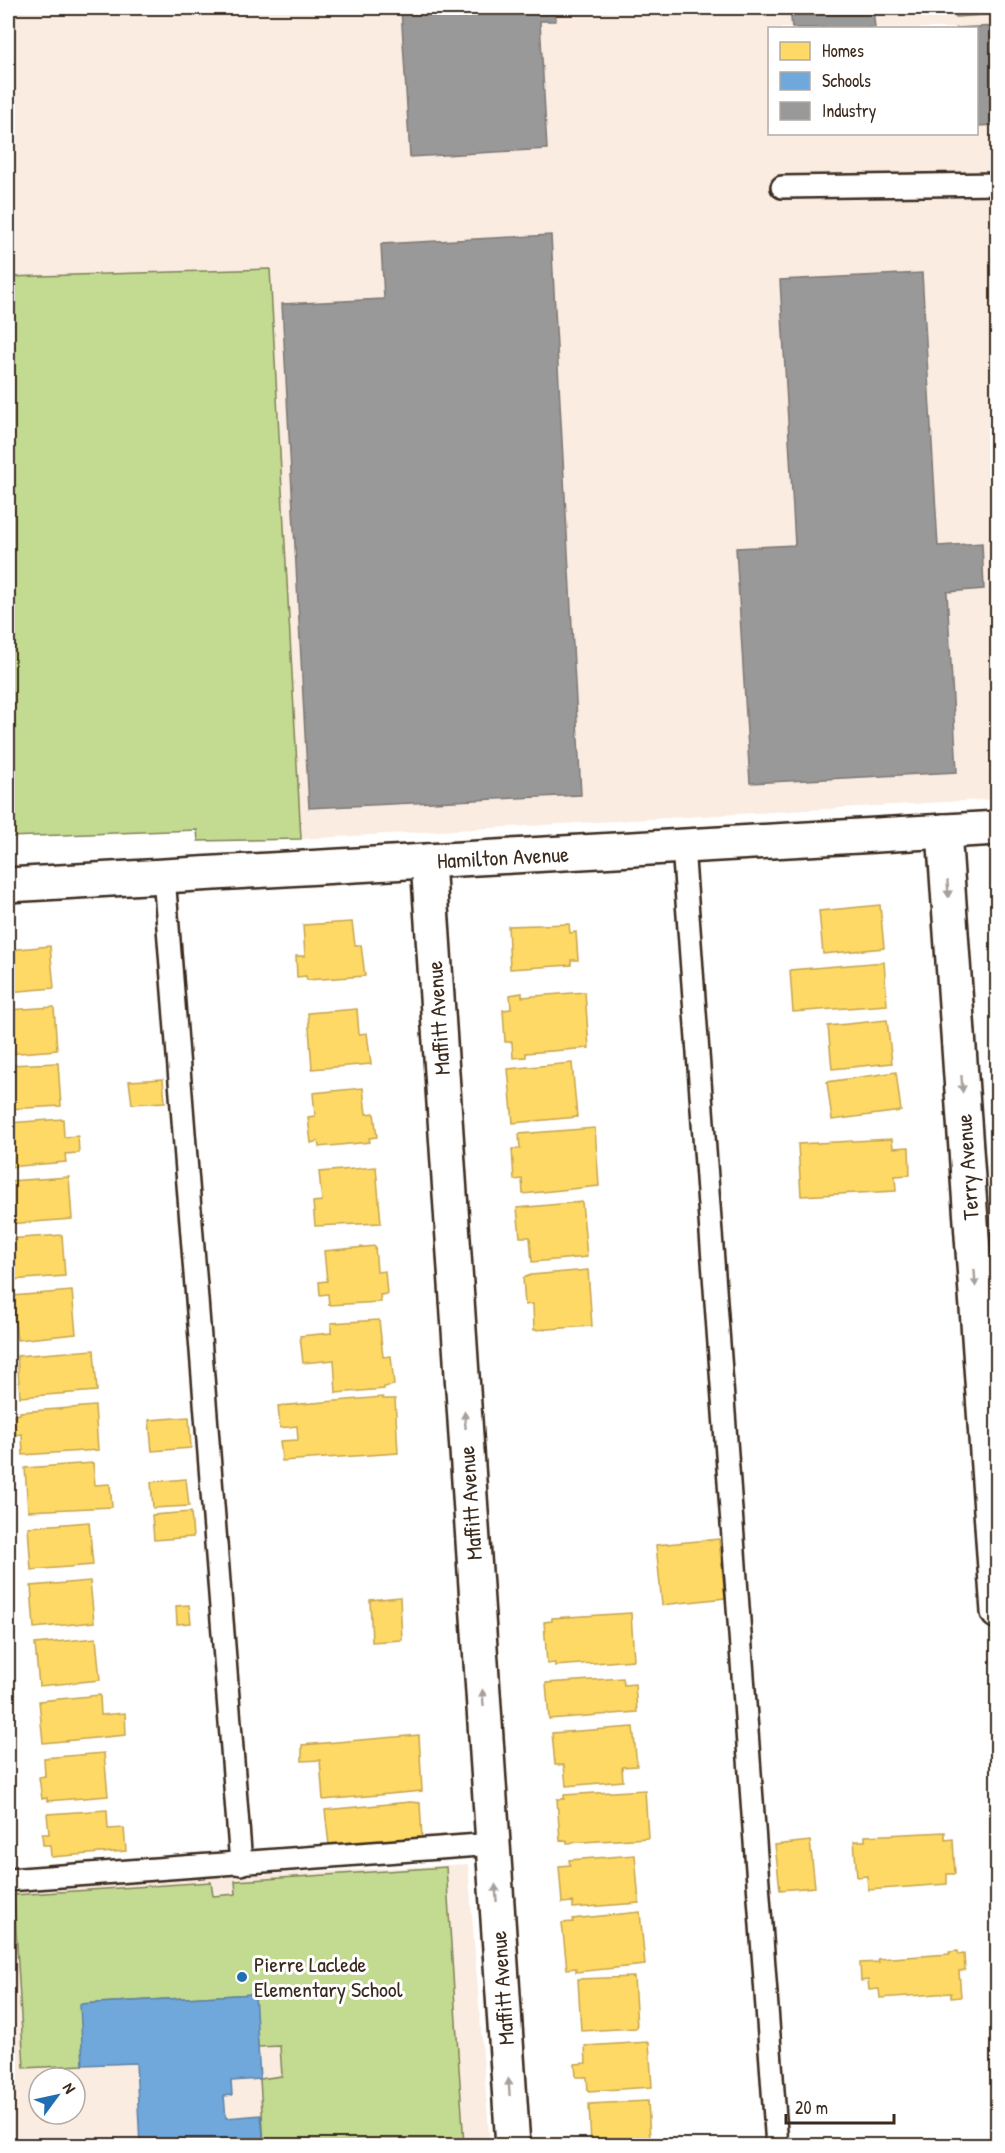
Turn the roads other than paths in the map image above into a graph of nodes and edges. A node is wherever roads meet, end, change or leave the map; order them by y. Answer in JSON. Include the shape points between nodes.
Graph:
{"nodes":[{"id":1,"x":998,"y":184,"type":"edge"},
{"id":2,"x":782,"y":187,"type":"dead end"},
{"id":3,"x":998,"y":828,"type":"edge"},
{"id":4,"x":944,"y":831,"type":"junction"},
{"id":5,"x":683,"y":846,"type":"junction"},
{"id":6,"x":428,"y":861,"type":"junction"},
{"id":7,"x":164,"y":876,"type":"junction"},
{"id":8,"x":8,"y":885,"type":"edge"},
{"id":9,"x":998,"y":1612,"type":"edge"},
{"id":10,"x":493,"y":1844,"type":"junction"},
{"id":11,"x":241,"y":1864,"type":"junction"},
{"id":12,"x":8,"y":1880,"type":"edge"},
{"id":13,"x":513,"y":2145,"type":"edge"},
{"id":14,"x":777,"y":2145,"type":"edge"}],
"edges":[{"from":1,"to":2,"type":"lane"},
{"from":3,"to":4,"type":"street","name":"Hamilton Avenue"},
{"from":4,"to":5,"type":"street","name":"Hamilton Avenue"},
{"from":4,"to":9,"type":"street","name":"Terry Avenue","one_way":true},
{"from":5,"to":6,"type":"street","name":"Hamilton Avenue"},
{"from":5,"to":14,"type":"lane"},
{"from":6,"to":7,"type":"street","name":"Hamilton Avenue"},
{"from":10,"to":6,"type":"street","name":"Maffitt Avenue","one_way":true},
{"from":7,"to":8,"type":"street","name":"Hamilton Avenue"},
{"from":7,"to":11,"type":"lane"},
{"from":10,"to":11,"type":"lane"},
{"from":13,"to":10,"type":"street","name":"Maffitt Avenue","one_way":true},
{"from":11,"to":12,"type":"lane"}]}
